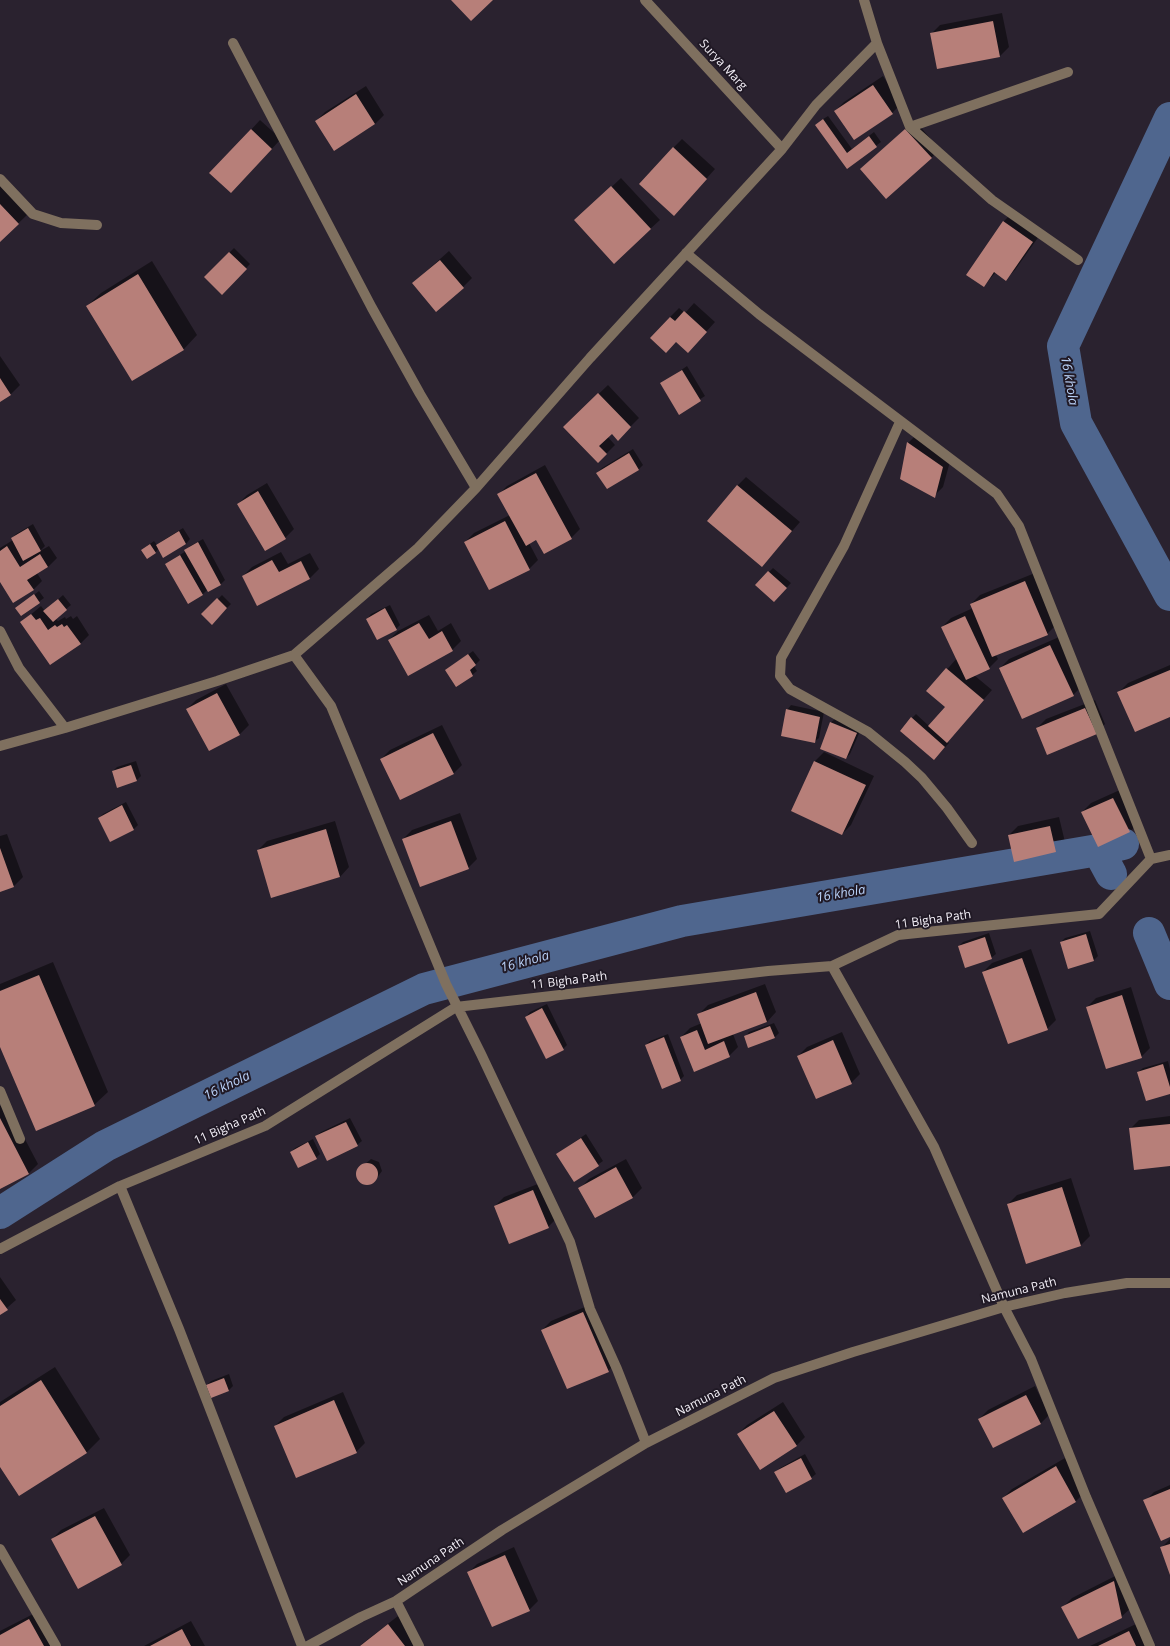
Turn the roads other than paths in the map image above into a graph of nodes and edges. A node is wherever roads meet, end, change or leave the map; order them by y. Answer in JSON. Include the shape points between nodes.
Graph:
{"nodes":[{"id":1,"x":645,"y":0,"type":"edge"},
{"id":2,"x":864,"y":0,"type":"edge"},
{"id":3,"x":232,"y":42,"type":"dead end"},
{"id":4,"x":878,"y":43,"type":"junction"},
{"id":5,"x":1068,"y":72,"type":"dead end"},
{"id":6,"x":910,"y":127,"type":"junction"},
{"id":7,"x":782,"y":149,"type":"junction"},
{"id":8,"x":0,"y":180,"type":"edge"},
{"id":9,"x":97,"y":225,"type":"dead end"},
{"id":10,"x":686,"y":253,"type":"junction"},
{"id":11,"x":1078,"y":260,"type":"dead end"},
{"id":12,"x":900,"y":422,"type":"junction"},
{"id":13,"x":476,"y":488,"type":"junction"},
{"id":14,"x":0,"y":631,"type":"edge"},
{"id":15,"x":294,"y":655,"type":"junction"},
{"id":16,"x":65,"y":728,"type":"junction"},
{"id":17,"x":0,"y":746,"type":"edge"},
{"id":18,"x":972,"y":843,"type":"dead end"},
{"id":19,"x":1170,"y":855,"type":"edge"},
{"id":20,"x":1151,"y":859,"type":"junction"},
{"id":21,"x":832,"y":966,"type":"junction"},
{"id":22,"x":456,"y":1007,"type":"junction"},
{"id":23,"x":0,"y":1090,"type":"edge"},
{"id":24,"x":20,"y":1139,"type":"dead end"},
{"id":25,"x":120,"y":1186,"type":"junction"},
{"id":26,"x":0,"y":1249,"type":"edge"},
{"id":27,"x":1170,"y":1283,"type":"edge"},
{"id":28,"x":1004,"y":1307,"type":"junction"},
{"id":29,"x":646,"y":1444,"type":"junction"},
{"id":30,"x":0,"y":1549,"type":"edge"},
{"id":31,"x":396,"y":1601,"type":"junction"},
{"id":32,"x":56,"y":1646,"type":"edge"},
{"id":33,"x":302,"y":1646,"type":"edge"},
{"id":34,"x":308,"y":1646,"type":"edge"},
{"id":35,"x":419,"y":1646,"type":"edge"},
{"id":36,"x":1150,"y":1646,"type":"edge"}],
"edges":[{"from":1,"to":7,"type":"street","name":"Surya Marg"},
{"from":2,"to":4,"type":"street"},
{"from":3,"to":13,"type":"street","via":[[372,308]]},
{"from":4,"to":6,"type":"street"},
{"from":4,"to":7,"type":"street","via":[[816,105]]},
{"from":5,"to":6,"type":"street"},
{"from":6,"to":11,"type":"street","via":[[992,200]]},
{"from":7,"to":10,"type":"street"},
{"from":8,"to":9,"type":"street","via":[[33,214],[61,223]]},
{"from":10,"to":12,"type":"street","via":[[759,314]]},
{"from":10,"to":13,"type":"street"},
{"from":12,"to":18,"type":"street","via":[[844,546],[781,658],[780,676],[790,689],[868,732],[905,762],[947,808]]},
{"from":12,"to":20,"type":"street","via":[[997,494],[1019,526]]},
{"from":13,"to":15,"type":"street","via":[[418,548]]},
{"from":14,"to":16,"type":"street","via":[[19,668]]},
{"from":15,"to":16,"type":"street"},
{"from":15,"to":22,"type":"street","via":[[331,706]]},
{"from":16,"to":17,"type":"street"},
{"from":19,"to":20,"type":"street"},
{"from":20,"to":21,"type":"street","name":"11 Bigha Path","via":[[1099,914],[898,935]]},
{"from":21,"to":22,"type":"street","name":"11 Bigha Path"},
{"from":21,"to":28,"type":"street","via":[[934,1148]]},
{"from":22,"to":25,"type":"street","name":"11 Bigha Path","via":[[266,1126]]},
{"from":22,"to":29,"type":"street","via":[[570,1242],[590,1309]]},
{"from":23,"to":24,"type":"street"},
{"from":25,"to":26,"type":"street","name":"11 Bigha Path"},
{"from":25,"to":33,"type":"street","via":[[179,1329]]},
{"from":27,"to":28,"type":"street","name":"Namuna Path","via":[[1127,1283],[1065,1293]]},
{"from":28,"to":29,"type":"street","name":"Namuna Path","via":[[774,1378]]},
{"from":28,"to":36,"type":"street","via":[[1031,1359],[1086,1497]]},
{"from":29,"to":31,"type":"street","name":"Namuna Path","via":[[502,1530]]},
{"from":30,"to":32,"type":"street"},
{"from":31,"to":34,"type":"street","name":"Namuna Path"},
{"from":31,"to":35,"type":"street"}]}
